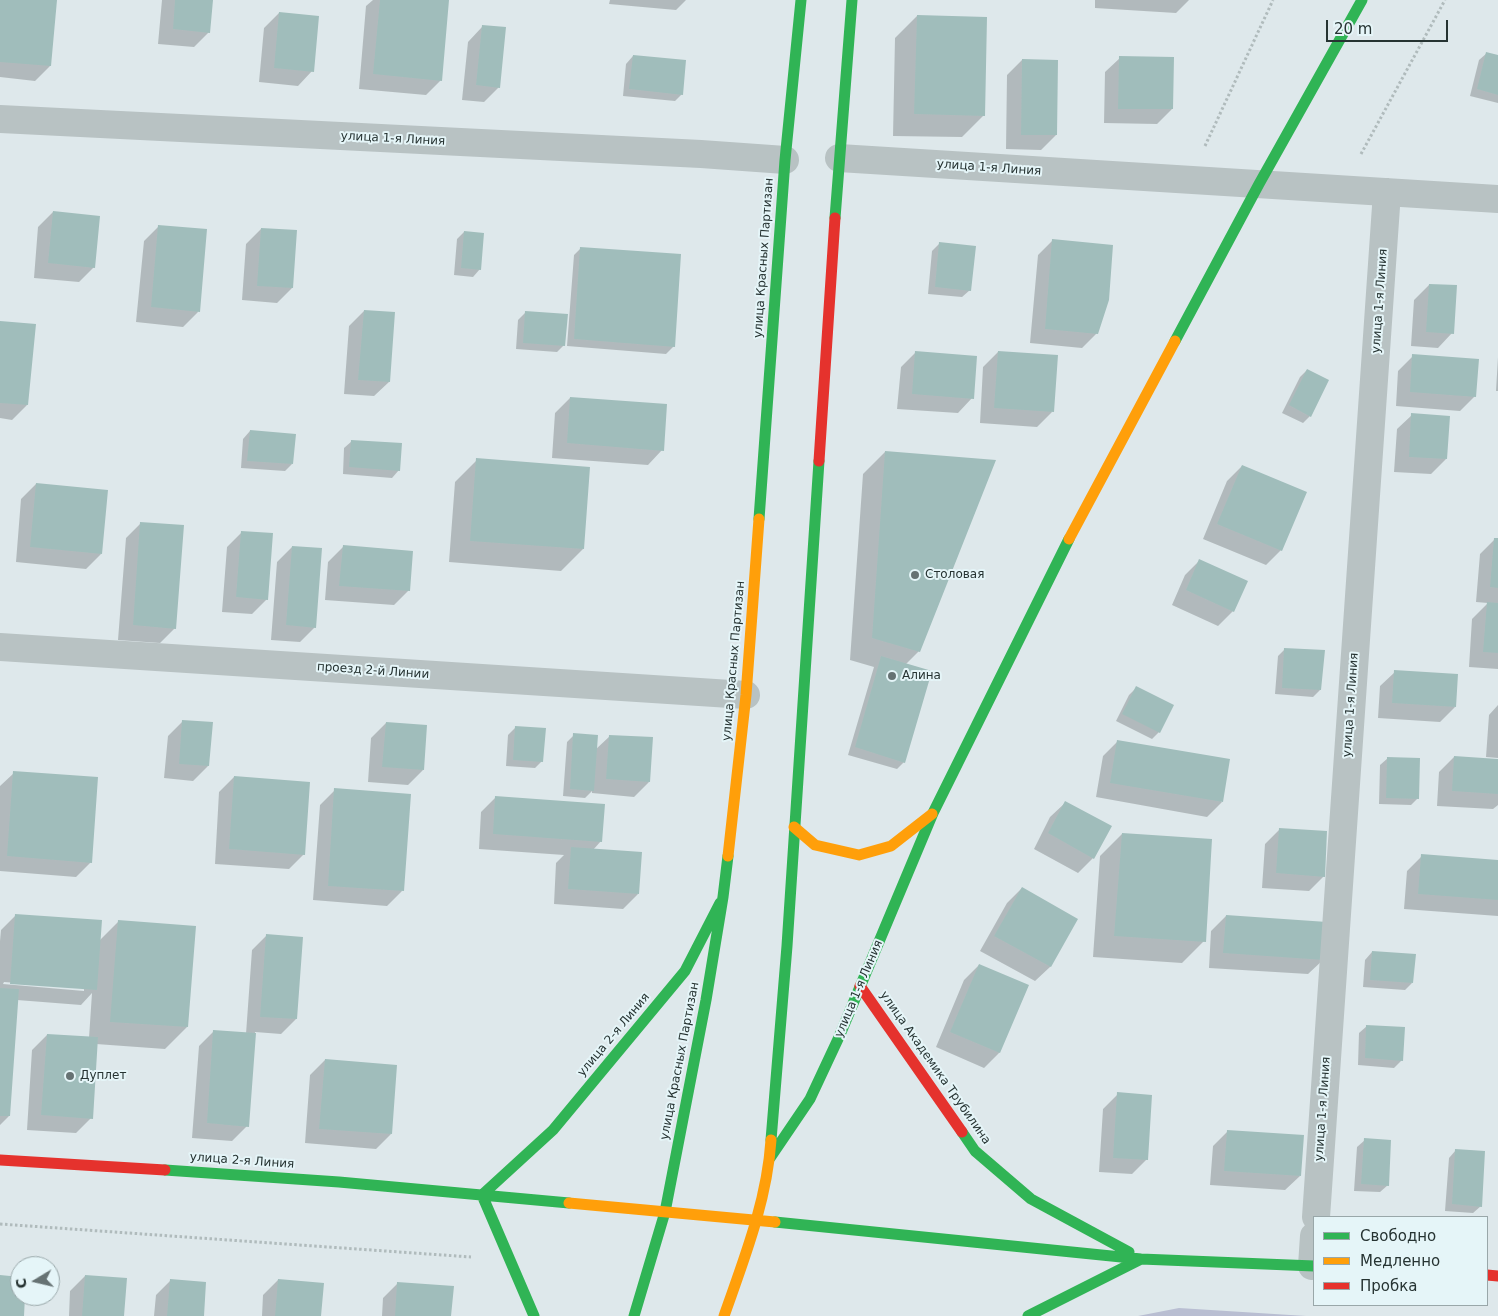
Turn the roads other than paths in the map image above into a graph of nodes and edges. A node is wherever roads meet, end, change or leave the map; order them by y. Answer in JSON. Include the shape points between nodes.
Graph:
{"nodes":[{"id":1,"x":801,"y":0,"type":"edge"},
{"id":2,"x":852,"y":0,"type":"edge"},
{"id":3,"x":1362,"y":0,"type":"edge"},
{"id":4,"x":0,"y":119,"type":"edge"},
{"id":5,"x":839,"y":158,"type":"junction"},
{"id":6,"x":785,"y":160,"type":"junction"},
{"id":7,"x":1259,"y":184,"type":"junction"},
{"id":8,"x":1387,"y":192,"type":"junction"},
{"id":9,"x":1498,"y":199,"type":"edge"},
{"id":10,"x":0,"y":647,"type":"edge"},
{"id":11,"x":746,"y":695,"type":"junction"},
{"id":12,"x":933,"y":813,"type":"junction"},
{"id":13,"x":794,"y":827,"type":"junction"},
{"id":14,"x":723,"y":897,"type":"junction"},
{"id":15,"x":860,"y":986,"type":"junction"},
{"id":16,"x":770,"y":1158,"type":"junction"},
{"id":17,"x":0,"y":1160,"type":"edge"},
{"id":18,"x":482,"y":1194,"type":"junction"},
{"id":19,"x":665,"y":1212,"type":"junction"},
{"id":20,"x":1316,"y":1216,"type":"edge"},
{"id":21,"x":757,"y":1220,"type":"junction"},
{"id":22,"x":1142,"y":1258,"type":"junction"},
{"id":23,"x":1313,"y":1266,"type":"edge"},
{"id":24,"x":534,"y":1316,"type":"edge"},
{"id":25,"x":634,"y":1316,"type":"edge"},
{"id":26,"x":724,"y":1316,"type":"edge"},
{"id":27,"x":1028,"y":1316,"type":"edge"}],
"edges":[{"from":1,"to":6,"type":"main road","name":"улица Красных Партизан"},
{"from":2,"to":5,"type":"main road"},
{"from":3,"to":7,"type":"main road","name":"улица 1-я Линия"},
{"from":4,"to":6,"type":"street","name":"улица 1-я Линия"},
{"from":5,"to":7,"type":"street","name":"улица 1-я Линия"},
{"from":5,"to":13,"type":"main road"},
{"from":6,"to":11,"type":"main road","name":"улица Красных Партизан"},
{"from":7,"to":8,"type":"street","name":"улица 1-я Линия"},
{"from":7,"to":12,"type":"main road","name":"улица 1-я Линия","via":[[1058,560]]},
{"from":8,"to":9,"type":"street","name":"улица 1-я Линия"},
{"from":8,"to":20,"type":"street","name":"улица 1-я Линия"},
{"from":10,"to":11,"type":"street","name":"проезд 2-й Линии"},
{"from":11,"to":14,"type":"main road","name":"улица Красных Партизан"},
{"from":12,"to":13,"type":"main road","name":"улица 1-я Линия","via":[[891,846],[858,855],[815,844]]},
{"from":12,"to":15,"type":"main road","name":"улица 1-я Линия"},
{"from":13,"to":16,"type":"main road","via":[[788,946]]},
{"from":14,"to":18,"type":"main road","name":"улица 2-я Линия","via":[[685,971],[553,1130]]},
{"from":14,"to":19,"type":"main road","name":"улица Красных Партизан"},
{"from":15,"to":16,"type":"main road","name":"улица 1-я Линия","via":[[810,1099]]},
{"from":15,"to":22,"type":"main road","name":"улица Академика Трубилина","via":[[975,1151],[1031,1199]]},
{"from":16,"to":21,"type":"main road"},
{"from":17,"to":18,"type":"main road","name":"улица 2-я Линия"},
{"from":18,"to":19,"type":"main road","name":"улица 2-я Линия"},
{"from":18,"to":24,"type":"main road"},
{"from":19,"to":21,"type":"main road","name":"улица 2-я Линия"},
{"from":19,"to":25,"type":"main road","name":"улица Красных Партизан"},
{"from":21,"to":22,"type":"main road","name":"улица Академика Трубилина"},
{"from":21,"to":26,"type":"main road"},
{"from":22,"to":23,"type":"main road","name":"улица Академика Трубилина"},
{"from":22,"to":27,"type":"main road","name":"улица Академика Трубилина"}]}
